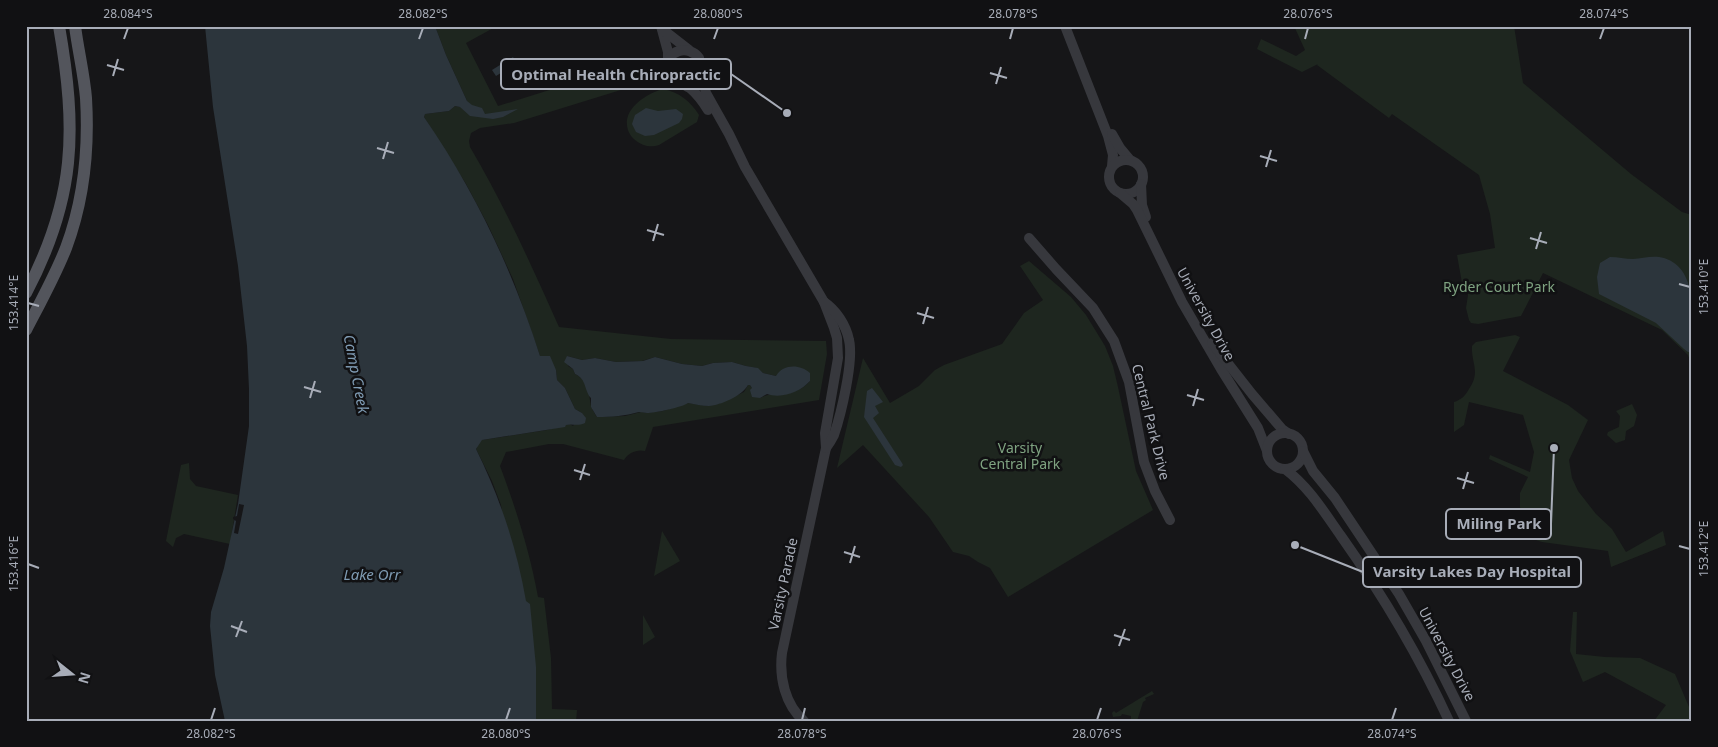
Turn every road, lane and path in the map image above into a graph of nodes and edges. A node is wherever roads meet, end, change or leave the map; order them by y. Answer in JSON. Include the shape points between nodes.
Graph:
{"nodes":[{"id":1,"x":1065,"y":26,"type":"edge"},
{"id":2,"x":1070,"y":26,"type":"edge"},
{"id":3,"x":76,"y":28,"type":"edge"},
{"id":4,"x":661,"y":28,"type":"edge"},
{"id":5,"x":59,"y":29,"type":"edge"},
{"id":6,"x":689,"y":50,"type":"junction"},
{"id":7,"x":668,"y":62,"type":"junction"},
{"id":8,"x":701,"y":71,"type":"junction"},
{"id":9,"x":679,"y":82,"type":"junction"},
{"id":10,"x":1130,"y":160,"type":"junction"},
{"id":11,"x":1112,"y":166,"type":"junction"},
{"id":12,"x":745,"y":167,"type":"junction"},
{"id":13,"x":1141,"y":184,"type":"junction"},
{"id":14,"x":1120,"y":193,"type":"junction"},
{"id":15,"x":1029,"y":238,"type":"dead end"},
{"id":16,"x":26,"y":293,"type":"edge"},
{"id":17,"x":26,"y":330,"type":"edge"},
{"id":18,"x":1289,"y":434,"type":"junction"},
{"id":19,"x":1267,"y":450,"type":"junction"},
{"id":20,"x":1303,"y":451,"type":"junction"},
{"id":21,"x":1285,"y":469,"type":"junction"},
{"id":22,"x":1170,"y":520,"type":"dead end"},
{"id":23,"x":804,"y":721,"type":"edge"},
{"id":24,"x":1449,"y":721,"type":"edge"},
{"id":25,"x":1466,"y":721,"type":"edge"}],
"edges":[{"from":1,"to":11,"type":"street","via":[[1108,136]]},
{"from":2,"to":10,"type":"street","via":[[1113,137]]},
{"from":3,"to":5,"type":"main road"},
{"from":3,"to":17,"type":"main road","via":[[86,96],[84,176],[66,247]]},
{"from":4,"to":6,"type":"street"},
{"from":4,"to":7,"type":"street"},
{"from":5,"to":16,"type":"main road","via":[[70,105],[68,169],[60,213],[50,243]]},
{"from":6,"to":7,"type":"street","via":[[674,53]]},
{"from":6,"to":8,"type":"street","via":[[699,58]]},
{"from":7,"to":9,"type":"street","via":[[671,76]]},
{"from":8,"to":9,"type":"street","via":[[695,80]]},
{"from":8,"to":12,"type":"street","name":"Varsity Parade","via":[[706,94]]},
{"from":9,"to":12,"type":"street","name":"Varsity Parade","via":[[701,99]]},
{"from":10,"to":11,"type":"street"},
{"from":10,"to":13,"type":"street","via":[[1141,169]]},
{"from":11,"to":14,"type":"street","via":[[1109,180]]},
{"from":12,"to":23,"type":"street","name":"Varsity Parade","via":[[824,302],[838,346],[825,433],[826,448],[780,666],[785,691]]},
{"from":13,"to":14,"type":"street","via":[[1134,191]]},
{"from":13,"to":18,"type":"street","name":"University Drive","via":[[1145,214],[1206,335],[1252,394]]},
{"from":14,"to":19,"type":"street","name":"University Drive","via":[[1137,210],[1182,302],[1258,428]]},
{"from":15,"to":22,"type":"street","name":"Central Park Drive","via":[[1093,308],[1114,341],[1128,382],[1146,470]]},
{"from":18,"to":19,"type":"street","via":[[1274,437]]},
{"from":18,"to":20,"type":"street","via":[[1298,439]]},
{"from":19,"to":21,"type":"street","via":[[1272,463]]},
{"from":20,"to":21,"type":"street","via":[[1300,462]]},
{"from":20,"to":25,"type":"street","name":"University Drive","via":[[1314,472],[1399,594]]},
{"from":21,"to":24,"type":"street","name":"University Drive","via":[[1310,492],[1359,561],[1402,632]]}]}
